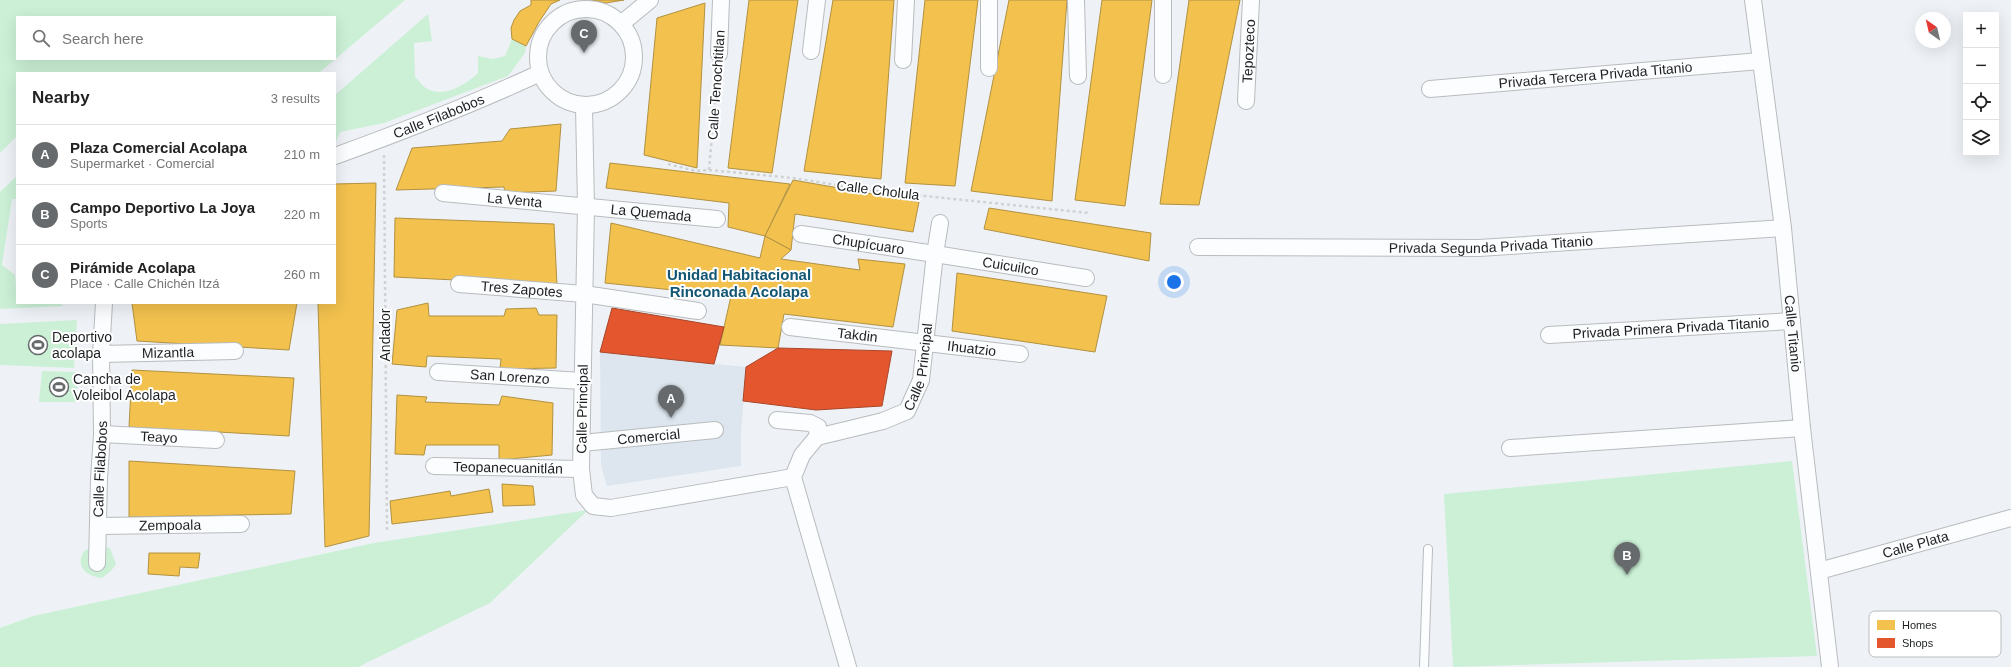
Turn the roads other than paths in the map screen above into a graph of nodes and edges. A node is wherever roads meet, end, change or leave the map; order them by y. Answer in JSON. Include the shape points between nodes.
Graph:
{"nodes":[{"id":1,"x":650,"y":0,"type":"edge"},
{"id":2,"x":721,"y":0,"type":"edge"},
{"id":3,"x":817,"y":0,"type":"edge"},
{"id":4,"x":906,"y":0,"type":"edge"},
{"id":5,"x":989,"y":0,"type":"edge"},
{"id":6,"x":1076,"y":0,"type":"edge"},
{"id":7,"x":1163,"y":0,"type":"edge"},
{"id":8,"x":1251,"y":0,"type":"edge"},
{"id":9,"x":1753,"y":0,"type":"edge"},
{"id":10,"x":621,"y":24,"type":"junction"},
{"id":11,"x":811,"y":51,"type":"dead end"},
{"id":12,"x":719,"y":54,"type":"road end"},
{"id":13,"x":903,"y":60,"type":"dead end"},
{"id":14,"x":1760,"y":61,"type":"junction"},
{"id":15,"x":989,"y":68,"type":"dead end"},
{"id":16,"x":540,"y":73,"type":"junction"},
{"id":17,"x":1164,"y":75,"type":"dead end"},
{"id":18,"x":1078,"y":76,"type":"dead end"},
{"id":19,"x":1430,"y":88,"type":"dead end"},
{"id":20,"x":1246,"y":101,"type":"dead end"},
{"id":21,"x":584,"y":106,"type":"junction"},
{"id":22,"x":336,"y":156,"type":"edge"},
{"id":23,"x":444,"y":193,"type":"dead end"},
{"id":24,"x":586,"y":206,"type":"junction"},
{"id":25,"x":717,"y":219,"type":"dead end"},
{"id":26,"x":940,"y":223,"type":"dead end"},
{"id":27,"x":1783,"y":228,"type":"junction"},
{"id":28,"x":801,"y":234,"type":"dead end"},
{"id":29,"x":1198,"y":247,"type":"dead end"},
{"id":30,"x":935,"y":254,"type":"junction"},
{"id":31,"x":1086,"y":278,"type":"dead end"},
{"id":32,"x":459,"y":284,"type":"dead end"},
{"id":33,"x":584,"y":294,"type":"junction"},
{"id":34,"x":104,"y":304,"type":"edge"},
{"id":35,"x":698,"y":312,"type":"dead end"},
{"id":36,"x":1792,"y":321,"type":"junction"},
{"id":37,"x":790,"y":327,"type":"dead end"},
{"id":38,"x":1549,"y":335,"type":"dead end"},
{"id":39,"x":924,"y":341,"type":"junction"},
{"id":40,"x":235,"y":351,"type":"dead end"},
{"id":41,"x":101,"y":354,"type":"junction"},
{"id":42,"x":1020,"y":354,"type":"dead end"},
{"id":43,"x":438,"y":372,"type":"dead end"},
{"id":44,"x":582,"y":382,"type":"junction"},
{"id":45,"x":777,"y":420,"type":"dead end"},
{"id":46,"x":1802,"y":428,"type":"junction"},
{"id":47,"x":714,"y":430,"type":"dead end"},
{"id":48,"x":102,"y":434,"type":"junction"},
{"id":49,"x":817,"y":437,"type":"junction"},
{"id":50,"x":216,"y":440,"type":"dead end"},
{"id":51,"x":582,"y":443,"type":"junction"},
{"id":52,"x":1510,"y":448,"type":"dead end"},
{"id":53,"x":434,"y":466,"type":"dead end"},
{"id":54,"x":581,"y":469,"type":"junction"},
{"id":55,"x":793,"y":476,"type":"junction"},
{"id":56,"x":2011,"y":518,"type":"edge"},
{"id":57,"x":241,"y":524,"type":"dead end"},
{"id":58,"x":99,"y":526,"type":"junction"},
{"id":59,"x":1428,"y":549,"type":"dead end"},
{"id":60,"x":98,"y":563,"type":"dead end"},
{"id":61,"x":1819,"y":571,"type":"junction"},
{"id":62,"x":848,"y":667,"type":"edge"},
{"id":63,"x":1424,"y":667,"type":"edge"},
{"id":64,"x":1830,"y":667,"type":"edge"}],
"edges":[{"from":1,"to":10,"type":"street"},
{"from":2,"to":12,"type":"street","name":"Calle Tenochtitlan"},
{"from":3,"to":11,"type":"street"},
{"from":4,"to":13,"type":"street"},
{"from":5,"to":15,"type":"street"},
{"from":6,"to":18,"type":"street"},
{"from":7,"to":17,"type":"street"},
{"from":8,"to":20,"type":"street","name":"Tepozteco"},
{"from":9,"to":14,"type":"street","name":"Calle Titanio"},
{"from":10,"to":16,"type":"street","via":[[603,12],[581,9],[561,16],[545,31],[538,52]]},
{"from":10,"to":21,"type":"street","via":[[632,43],[634,66],[624,86],[607,101]]},
{"from":14,"to":19,"type":"street","name":"Privada Tercera Privada Titanio"},
{"from":14,"to":27,"type":"street","name":"Calle Titanio"},
{"from":16,"to":21,"type":"street","via":[[550,90],[565,102]]},
{"from":16,"to":22,"type":"street","name":"Calle Filabobos","via":[[384,139]]},
{"from":21,"to":24,"type":"street","name":"Calle Principal"},
{"from":23,"to":24,"type":"street","name":"La Venta"},
{"from":24,"to":25,"type":"street","name":"La Quemada"},
{"from":24,"to":33,"type":"street","name":"Calle Principal"},
{"from":26,"to":30,"type":"street","name":"Calle Principal"},
{"from":27,"to":29,"type":"street","name":"Privada Segunda Privada Titanio","via":[[1479,248]]},
{"from":27,"to":36,"type":"street","name":"Calle Titanio"},
{"from":28,"to":30,"type":"street","name":"Chupícuaro"},
{"from":30,"to":31,"type":"street","name":"Cuicuilco"},
{"from":30,"to":39,"type":"street","name":"Calle Principal"},
{"from":32,"to":33,"type":"street","name":"Tres Zapotes"},
{"from":33,"to":35,"type":"street","name":"Tres Zapotes"},
{"from":33,"to":44,"type":"street","name":"Calle Principal"},
{"from":34,"to":41,"type":"street","name":"Calle Filabobos"},
{"from":36,"to":38,"type":"street","name":"Privada Primera Privada Titanio"},
{"from":36,"to":46,"type":"street","name":"Calle Titanio"},
{"from":37,"to":39,"type":"street","name":"Takdin"},
{"from":39,"to":42,"type":"street","name":"Ihuatzio"},
{"from":39,"to":49,"type":"street","name":"Calle Principal","via":[[920,380],[907,411],[883,421]]},
{"from":40,"to":41,"type":"street","name":"Mizantla"},
{"from":41,"to":48,"type":"street","name":"Calle Filabobos"},
{"from":43,"to":44,"type":"street","name":"San Lorenzo"},
{"from":44,"to":51,"type":"street","name":"Calle Principal"},
{"from":45,"to":49,"type":"street","via":[[810,423],[818,427]]},
{"from":46,"to":52,"type":"street"},
{"from":46,"to":61,"type":"street","name":"Calle Titanio"},
{"from":47,"to":51,"type":"street","name":"Comercial"},
{"from":48,"to":50,"type":"street","name":"Teayo"},
{"from":48,"to":58,"type":"street","name":"Calle Filabobos"},
{"from":49,"to":55,"type":"street","via":[[802,455]]},
{"from":51,"to":54,"type":"street","name":"Calle Principal"},
{"from":53,"to":54,"type":"street","name":"Teopanecuanitlán"},
{"from":54,"to":55,"type":"street","name":"Calle Principal","via":[[584,495],[593,506],[611,508]]},
{"from":55,"to":62,"type":"street"},
{"from":56,"to":61,"type":"street","name":"Calle Plata"},
{"from":57,"to":58,"type":"street","name":"Zempoala"},
{"from":58,"to":60,"type":"street","name":"Calle Filabobos"},
{"from":59,"to":63,"type":"lane"},
{"from":61,"to":64,"type":"street","name":"Calle Titanio"}]}
